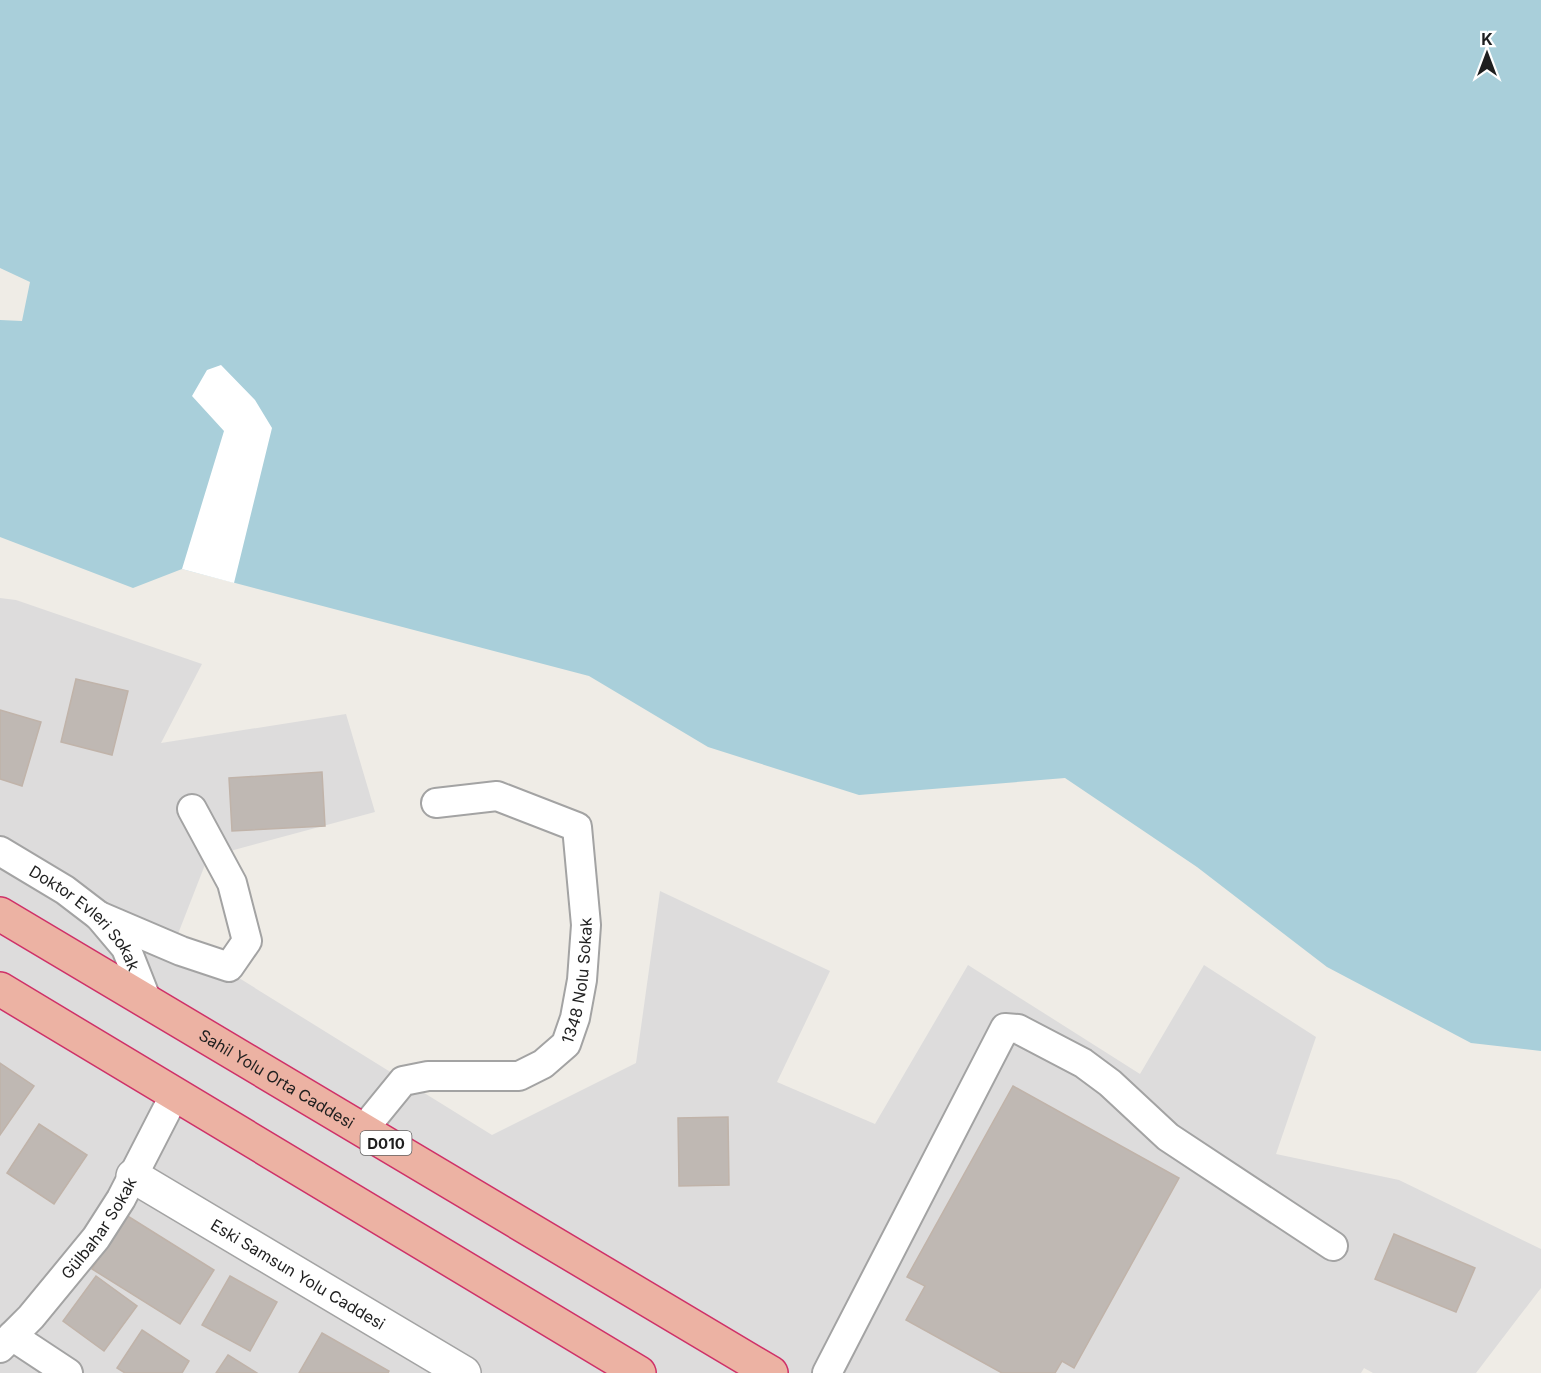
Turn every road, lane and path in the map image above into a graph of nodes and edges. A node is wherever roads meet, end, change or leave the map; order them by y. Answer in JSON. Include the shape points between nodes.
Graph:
{"nodes":[{"id":1,"x":436,"y":803,"type":"dead end"},
{"id":2,"x":192,"y":809,"type":"dead end"},
{"id":3,"x":0,"y":851,"type":"edge"},
{"id":4,"x":0,"y":914,"type":"edge"},
{"id":5,"x":99,"y":916,"type":"junction"},
{"id":6,"x":0,"y":989,"type":"edge"},
{"id":7,"x":147,"y":1001,"type":"junction"},
{"id":8,"x":175,"y":1094,"type":"junction"},
{"id":9,"x":363,"y":1130,"type":"junction"},
{"id":10,"x":133,"y":1176,"type":"junction"},
{"id":11,"x":1333,"y":1246,"type":"dead end"},
{"id":12,"x":6,"y":1342,"type":"edge"},
{"id":13,"x":68,"y":1373,"type":"edge"},
{"id":14,"x":464,"y":1373,"type":"edge"},
{"id":15,"x":639,"y":1373,"type":"edge"},
{"id":16,"x":771,"y":1373,"type":"edge"},
{"id":17,"x":827,"y":1373,"type":"edge"}],
"edges":[{"from":1,"to":9,"type":"street","name":"1348 Nolu Sokak","via":[[497,796],[577,826],[586,925],[575,1018],[566,1044],[543,1065],[519,1076],[428,1076],[403,1081]]},
{"from":2,"to":5,"type":"street","via":[[232,883],[247,941],[229,967]]},
{"from":3,"to":5,"type":"street","name":"Doktor Evleri Sokak","via":[[65,890]]},
{"from":4,"to":7,"type":"highway","name":"Sahil Yolu Orta Caddesi","number":"D010"},
{"from":5,"to":7,"type":"street","name":"Doktor Evleri Sokak","via":[[126,948]]},
{"from":6,"to":8,"type":"highway"},
{"from":7,"to":9,"type":"highway","name":"Sahil Yolu Orta Caddesi","number":"D010"},
{"from":8,"to":10,"type":"street","name":"Gülbahar Sokak"},
{"from":8,"to":15,"type":"highway"},
{"from":9,"to":16,"type":"highway","name":"Sahil Yolu Orta Caddesi","number":"D010"},
{"from":10,"to":12,"type":"street","name":"Gülbahar Sokak","via":[[96,1238]]},
{"from":10,"to":14,"type":"street","name":"Eski Samsun Yolu Caddesi"},
{"from":11,"to":17,"type":"street","via":[[1168,1137],[1083,1063],[1018,1029],[1005,1028]]},
{"from":12,"to":13,"type":"street"}]}
